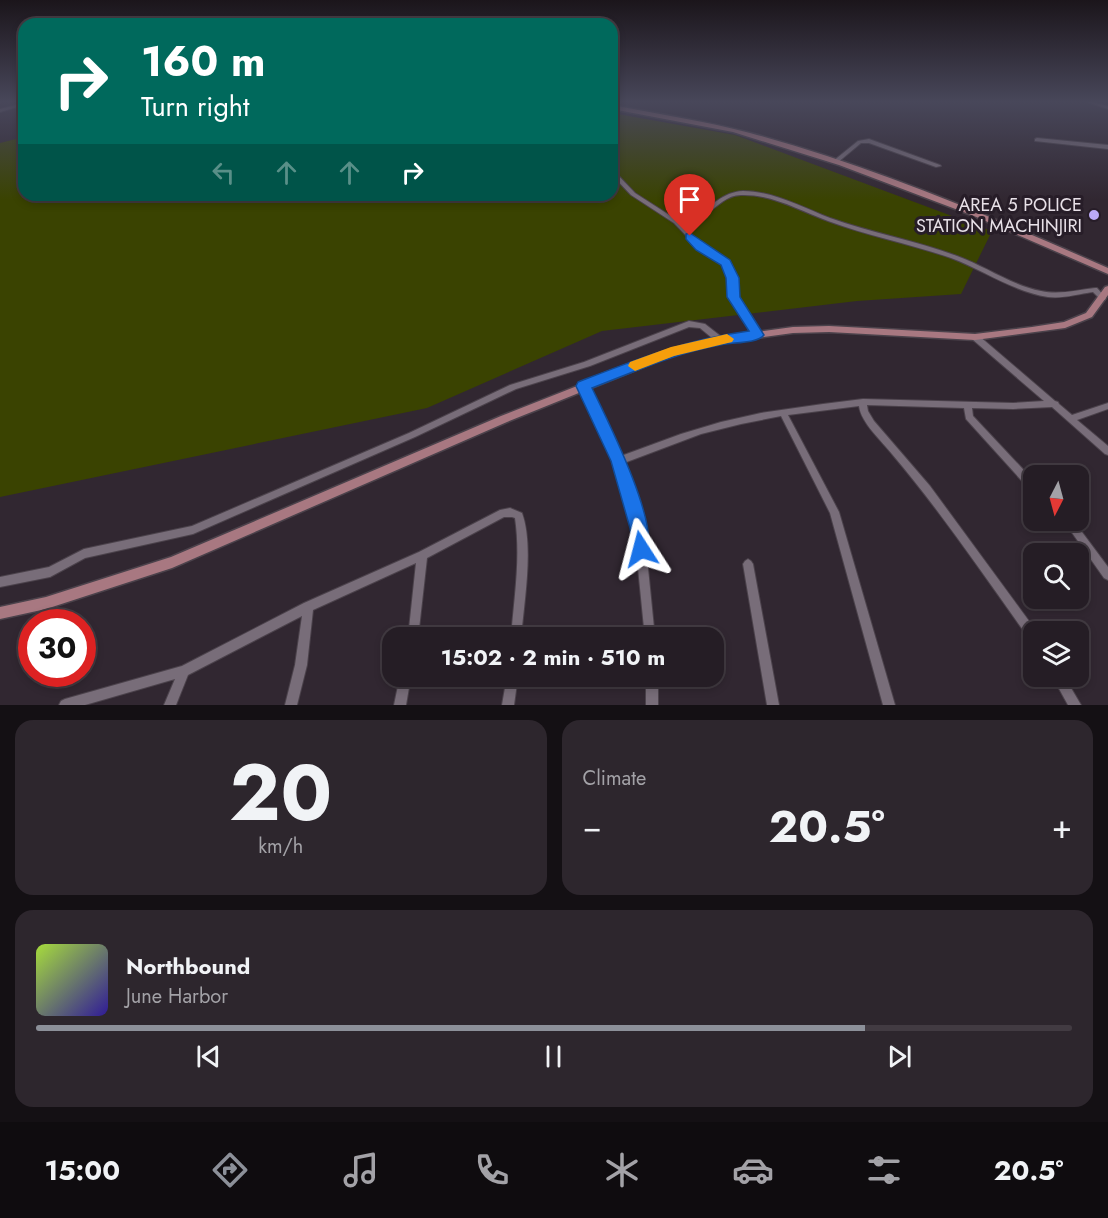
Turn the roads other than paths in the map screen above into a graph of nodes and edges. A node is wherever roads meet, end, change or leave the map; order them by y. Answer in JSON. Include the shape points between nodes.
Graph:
{"nodes":[{"id":1,"x":745,"y":135,"type":"edge"},
{"id":2,"x":1036,"y":140,"type":"dead end"},
{"id":3,"x":1108,"y":147,"type":"edge"},
{"id":4,"x":835,"y":162,"type":"junction"},
{"id":5,"x":938,"y":166,"type":"dead end"},
{"id":6,"x":618,"y":178,"type":"edge"},
{"id":7,"x":676,"y":222,"type":"junction"},
{"id":8,"x":1108,"y":271,"type":"edge"},
{"id":9,"x":1106,"y":293,"type":"edge"},
{"id":10,"x":758,"y":335,"type":"junction"},
{"id":11,"x":975,"y":337,"type":"junction"},
{"id":12,"x":720,"y":340,"type":"junction"},
{"id":13,"x":583,"y":386,"type":"junction"},
{"id":14,"x":863,"y":402,"type":"junction"},
{"id":15,"x":967,"y":404,"type":"junction"},
{"id":16,"x":1055,"y":404,"type":"junction"},
{"id":17,"x":1108,"y":406,"type":"edge"},
{"id":18,"x":783,"y":413,"type":"junction"},
{"id":19,"x":1073,"y":418,"type":"junction"},
{"id":20,"x":1108,"y":451,"type":"edge"},
{"id":21,"x":619,"y":461,"type":"junction"},
{"id":22,"x":1023,"y":476,"type":"edge"},
{"id":23,"x":1075,"y":531,"type":"edge"},
{"id":24,"x":422,"y":555,"type":"junction"},
{"id":25,"x":748,"y":564,"type":"dead end"},
{"id":26,"x":1108,"y":575,"type":"edge"},
{"id":27,"x":0,"y":582,"type":"edge"},
{"id":28,"x":308,"y":607,"type":"junction"},
{"id":29,"x":0,"y":613,"type":"edge"},
{"id":30,"x":1023,"y":621,"type":"edge"},
{"id":31,"x":414,"y":627,"type":"edge"},
{"id":32,"x":517,"y":627,"type":"edge"},
{"id":33,"x":649,"y":627,"type":"edge"},
{"id":34,"x":184,"y":671,"type":"junction"},
{"id":35,"x":404,"y":687,"type":"edge"},
{"id":36,"x":511,"y":687,"type":"edge"},
{"id":37,"x":652,"y":687,"type":"edge"},
{"id":38,"x":1064,"y":687,"type":"edge"},
{"id":39,"x":65,"y":705,"type":"edge"},
{"id":40,"x":170,"y":705,"type":"edge"},
{"id":41,"x":291,"y":705,"type":"edge"},
{"id":42,"x":400,"y":705,"type":"edge"},
{"id":43,"x":508,"y":705,"type":"edge"},
{"id":44,"x":652,"y":705,"type":"edge"},
{"id":45,"x":772,"y":705,"type":"edge"},
{"id":46,"x":889,"y":705,"type":"edge"},
{"id":47,"x":1075,"y":705,"type":"edge"}],
"edges":[{"from":1,"to":4,"type":"main road"},
{"from":2,"to":3,"type":"street"},
{"from":4,"to":5,"type":"street","via":[[860,141],[869,141]]},
{"from":4,"to":8,"type":"main road","via":[[958,207]]},
{"from":6,"to":7,"type":"street","via":[[633,194]]},
{"from":7,"to":9,"type":"street","via":[[705,214],[727,194],[756,194],[958,258],[1050,296],[1095,290]]},
{"from":7,"to":10,"type":"street","via":[[700,247],[726,263],[734,297]]},
{"from":9,"to":11,"type":"main road","via":[[1089,315],[1065,325]]},
{"from":10,"to":11,"type":"main road","via":[[829,329]]},
{"from":10,"to":12,"type":"main road"},
{"from":11,"to":16,"type":"street"},
{"from":12,"to":13,"type":"main road","via":[[671,352]]},
{"from":12,"to":27,"type":"street","via":[[702,326],[689,324],[513,387],[193,530],[84,554],[50,572]]},
{"from":13,"to":21,"type":"street"},
{"from":13,"to":29,"type":"main road","via":[[172,562],[46,603]]},
{"from":14,"to":15,"type":"street"},
{"from":14,"to":18,"type":"street"},
{"from":14,"to":30,"type":"street","via":[[871,423],[927,489]]},
{"from":15,"to":16,"type":"street"},
{"from":15,"to":22,"type":"street","via":[[969,417]]},
{"from":16,"to":19,"type":"street"},
{"from":17,"to":19,"type":"street"},
{"from":18,"to":21,"type":"street","via":[[704,430]]},
{"from":18,"to":46,"type":"street","via":[[834,512]]},
{"from":19,"to":20,"type":"street"},
{"from":21,"to":33,"type":"street","via":[[639,528]]},
{"from":23,"to":26,"type":"street"},
{"from":24,"to":28,"type":"street"},
{"from":24,"to":31,"type":"street"},
{"from":24,"to":32,"type":"street","via":[[503,513],[514,512],[519,516],[522,562]]},
{"from":25,"to":45,"type":"street"},
{"from":28,"to":34,"type":"street"},
{"from":28,"to":41,"type":"street","via":[[301,665]]},
{"from":34,"to":39,"type":"street"},
{"from":34,"to":40,"type":"street"},
{"from":35,"to":42,"type":"street"},
{"from":36,"to":43,"type":"street"},
{"from":37,"to":44,"type":"street"},
{"from":38,"to":47,"type":"street"}]}
